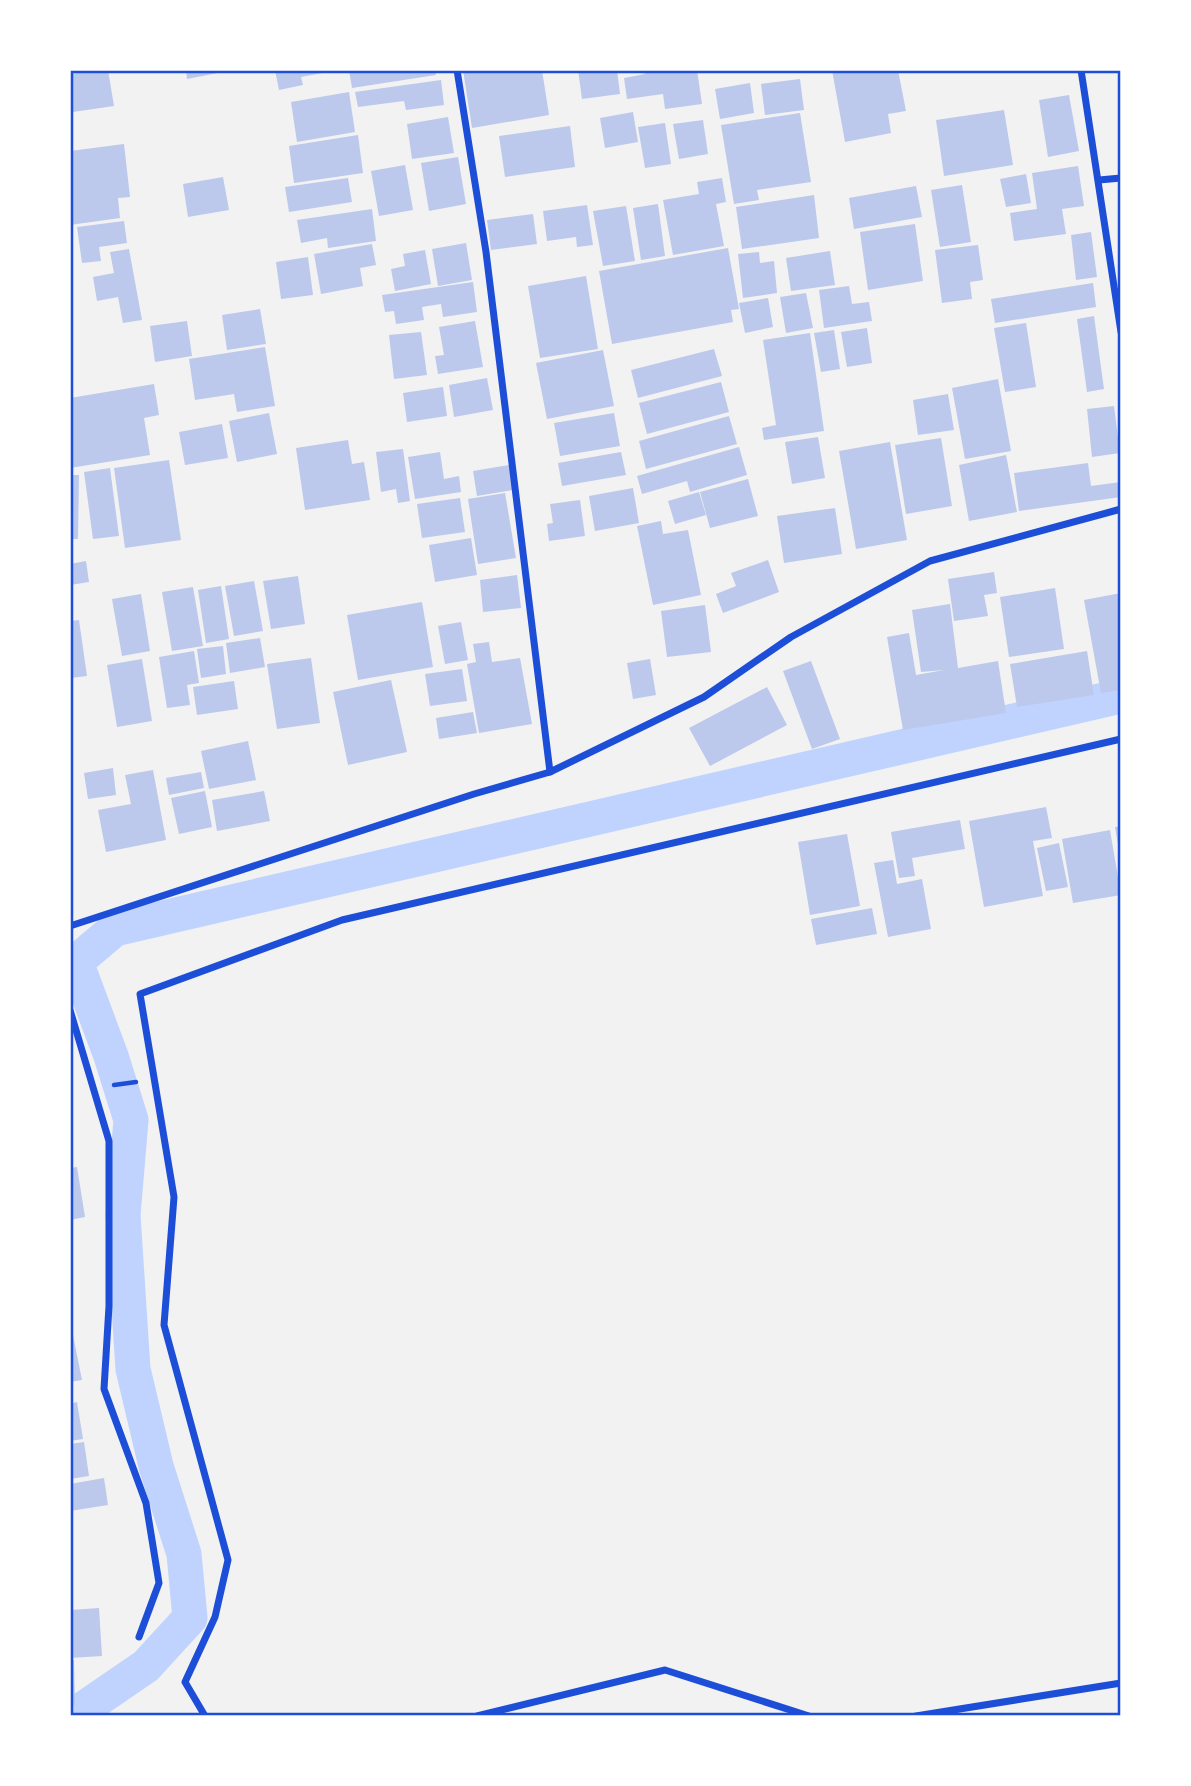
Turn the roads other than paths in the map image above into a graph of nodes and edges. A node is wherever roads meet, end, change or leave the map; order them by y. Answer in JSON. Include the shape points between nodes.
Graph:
{"nodes":[{"id":1,"x":457,"y":70,"type":"edge"},
{"id":2,"x":1081,"y":70,"type":"edge"},
{"id":3,"x":1121,"y":178,"type":"edge"},
{"id":4,"x":1099,"y":180,"type":"junction"},
{"id":5,"x":1121,"y":332,"type":"edge"},
{"id":6,"x":1121,"y":509,"type":"edge"},
{"id":7,"x":1121,"y":739,"type":"edge"},
{"id":8,"x":550,"y":772,"type":"junction"},
{"id":9,"x":70,"y":926,"type":"edge"},
{"id":10,"x":70,"y":1010,"type":"edge"},
{"id":11,"x":139,"y":1637,"type":"dead end"},
{"id":12,"x":1121,"y":1683,"type":"edge"},
{"id":13,"x":205,"y":1716,"type":"edge"},
{"id":14,"x":477,"y":1716,"type":"edge"},
{"id":15,"x":809,"y":1716,"type":"edge"},
{"id":16,"x":916,"y":1716,"type":"edge"}],
"edges":[{"from":1,"to":8,"type":"street","via":[[486,252]]},
{"from":2,"to":4,"type":"street"},
{"from":3,"to":4,"type":"street"},
{"from":4,"to":5,"type":"street"},
{"from":6,"to":8,"type":"street","via":[[930,561],[791,637],[704,697]]},
{"from":7,"to":13,"type":"street","via":[[342,920],[140,994],[174,1197],[164,1325],[228,1560],[215,1617],[184,1682]]},
{"from":8,"to":9,"type":"street"},
{"from":10,"to":11,"type":"street","via":[[108,1141],[109,1306],[104,1389],[146,1503],[159,1583]]},
{"from":12,"to":16,"type":"street"},
{"from":14,"to":15,"type":"street","via":[[665,1670]]}]}
